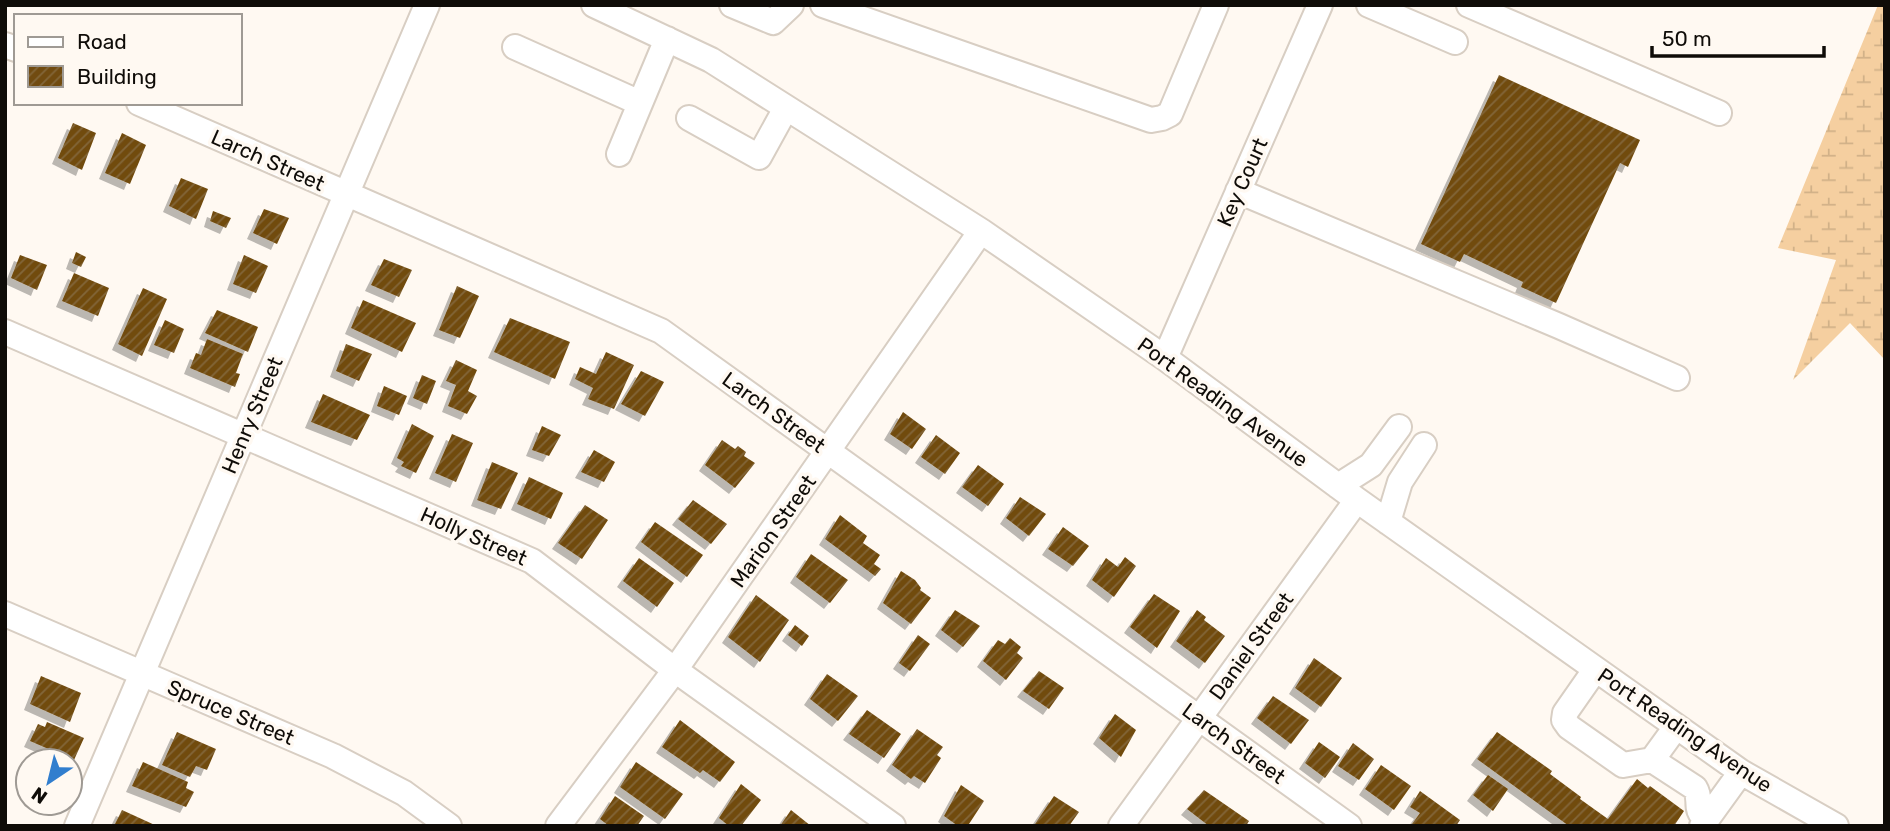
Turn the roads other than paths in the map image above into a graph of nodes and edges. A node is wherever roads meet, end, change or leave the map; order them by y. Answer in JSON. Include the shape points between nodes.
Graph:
{"nodes":[{"id":1,"x":427,"y":5,"type":"edge"},
{"id":2,"x":593,"y":5,"type":"edge"},
{"id":3,"x":732,"y":5,"type":"edge"},
{"id":4,"x":791,"y":5,"type":"edge"},
{"id":5,"x":823,"y":5,"type":"edge"},
{"id":6,"x":1216,"y":5,"type":"edge"},
{"id":7,"x":1369,"y":5,"type":"edge"},
{"id":8,"x":1469,"y":5,"type":"edge"},
{"id":9,"x":1313,"y":9,"type":"edge"},
{"id":10,"x":667,"y":40,"type":"junction"},
{"id":11,"x":1455,"y":42,"type":"dead end"},
{"id":12,"x":515,"y":47,"type":"dead end"},
{"id":13,"x":640,"y":103,"type":"junction"},
{"id":14,"x":144,"y":105,"type":"edge"},
{"id":15,"x":786,"y":108,"type":"junction"},
{"id":16,"x":1719,"y":113,"type":"dead end"},
{"id":17,"x":689,"y":118,"type":"dead end"},
{"id":18,"x":619,"y":154,"type":"dead end"},
{"id":19,"x":1238,"y":191,"type":"junction"},
{"id":20,"x":346,"y":194,"type":"junction"},
{"id":21,"x":981,"y":231,"type":"junction"},
{"id":22,"x":5,"y":332,"type":"edge"},
{"id":23,"x":1165,"y":358,"type":"junction"},
{"id":24,"x":1677,"y":378,"type":"dead end"},
{"id":25,"x":1399,"y":427,"type":"dead end"},
{"id":26,"x":243,"y":435,"type":"junction"},
{"id":27,"x":1424,"y":445,"type":"dead end"},
{"id":28,"x":828,"y":451,"type":"junction"},
{"id":29,"x":1348,"y":493,"type":"junction"},
{"id":30,"x":1388,"y":522,"type":"junction"},
{"id":31,"x":5,"y":614,"type":"edge"},
{"id":32,"x":675,"y":670,"type":"junction"},
{"id":33,"x":1595,"y":670,"type":"junction"},
{"id":34,"x":141,"y":673,"type":"junction"},
{"id":35,"x":1199,"y":718,"type":"junction"},
{"id":36,"x":1676,"y":727,"type":"junction"},
{"id":37,"x":1652,"y":760,"type":"junction"},
{"id":38,"x":1741,"y":772,"type":"junction"},
{"id":39,"x":1705,"y":823,"type":"edge"},
{"id":40,"x":77,"y":826,"type":"edge"},
{"id":41,"x":449,"y":826,"type":"edge"},
{"id":42,"x":558,"y":826,"type":"edge"},
{"id":43,"x":893,"y":826,"type":"edge"},
{"id":44,"x":1121,"y":826,"type":"edge"},
{"id":45,"x":1349,"y":826,"type":"edge"},
{"id":46,"x":1836,"y":826,"type":"edge"}],
"edges":[{"from":1,"to":20,"type":"street","name":"Henry Street"},
{"from":2,"to":10,"type":"street","name":"Port Reading Avenue"},
{"from":3,"to":4,"type":"street","via":[[773,22]]},
{"from":5,"to":6,"type":"street","via":[[1151,120],[1170,114]]},
{"from":7,"to":11,"type":"street"},
{"from":8,"to":16,"type":"street"},
{"from":9,"to":19,"type":"street","name":"Key Court"},
{"from":10,"to":13,"type":"street"},
{"from":10,"to":15,"type":"street","name":"Port Reading Avenue","via":[[710,60]]},
{"from":12,"to":13,"type":"street"},
{"from":13,"to":18,"type":"street"},
{"from":14,"to":20,"type":"street","name":"Larch Street"},
{"from":15,"to":17,"type":"street","via":[[759,157]]},
{"from":15,"to":21,"type":"street","name":"Port Reading Avenue"},
{"from":19,"to":23,"type":"street","name":"Key Court"},
{"from":19,"to":24,"type":"street"},
{"from":20,"to":26,"type":"street","name":"Henry Street"},
{"from":20,"to":28,"type":"street","name":"Larch Street","via":[[661,331]]},
{"from":21,"to":23,"type":"street","name":"Port Reading Avenue"},
{"from":21,"to":28,"type":"street","name":"Marion Street"},
{"from":22,"to":26,"type":"street","name":"Holly Street"},
{"from":23,"to":29,"type":"street","name":"Port Reading Avenue"},
{"from":25,"to":29,"type":"street"},
{"from":26,"to":32,"type":"street","name":"Holly Street","via":[[532,561]]},
{"from":26,"to":34,"type":"street","name":"Henry Street"},
{"from":27,"to":30,"type":"street","via":[[1400,482]]},
{"from":28,"to":32,"type":"street","name":"Marion Street"},
{"from":28,"to":35,"type":"street","name":"Larch Street"},
{"from":29,"to":30,"type":"street","name":"Port Reading Avenue"},
{"from":29,"to":35,"type":"street","name":"Daniel Street"},
{"from":30,"to":33,"type":"street","name":"Port Reading Avenue"},
{"from":31,"to":34,"type":"street","name":"Spruce Street"},
{"from":32,"to":42,"type":"street","name":"Marion Street"},
{"from":32,"to":43,"type":"street","name":"Holly Street"},
{"from":33,"to":36,"type":"street","name":"Port Reading Avenue"},
{"from":33,"to":37,"type":"street","via":[[1564,720],[1623,765]]},
{"from":34,"to":40,"type":"street","name":"Henry Street"},
{"from":34,"to":41,"type":"street","name":"Spruce Street","via":[[333,756],[404,793]]},
{"from":35,"to":44,"type":"street","name":"Daniel Street"},
{"from":35,"to":45,"type":"street","name":"Larch Street"},
{"from":36,"to":37,"type":"street"},
{"from":36,"to":38,"type":"street","name":"Port Reading Avenue"},
{"from":37,"to":39,"type":"street","via":[[1695,788]]},
{"from":38,"to":39,"type":"street"},
{"from":38,"to":46,"type":"street","name":"Port Reading Avenue"}]}
